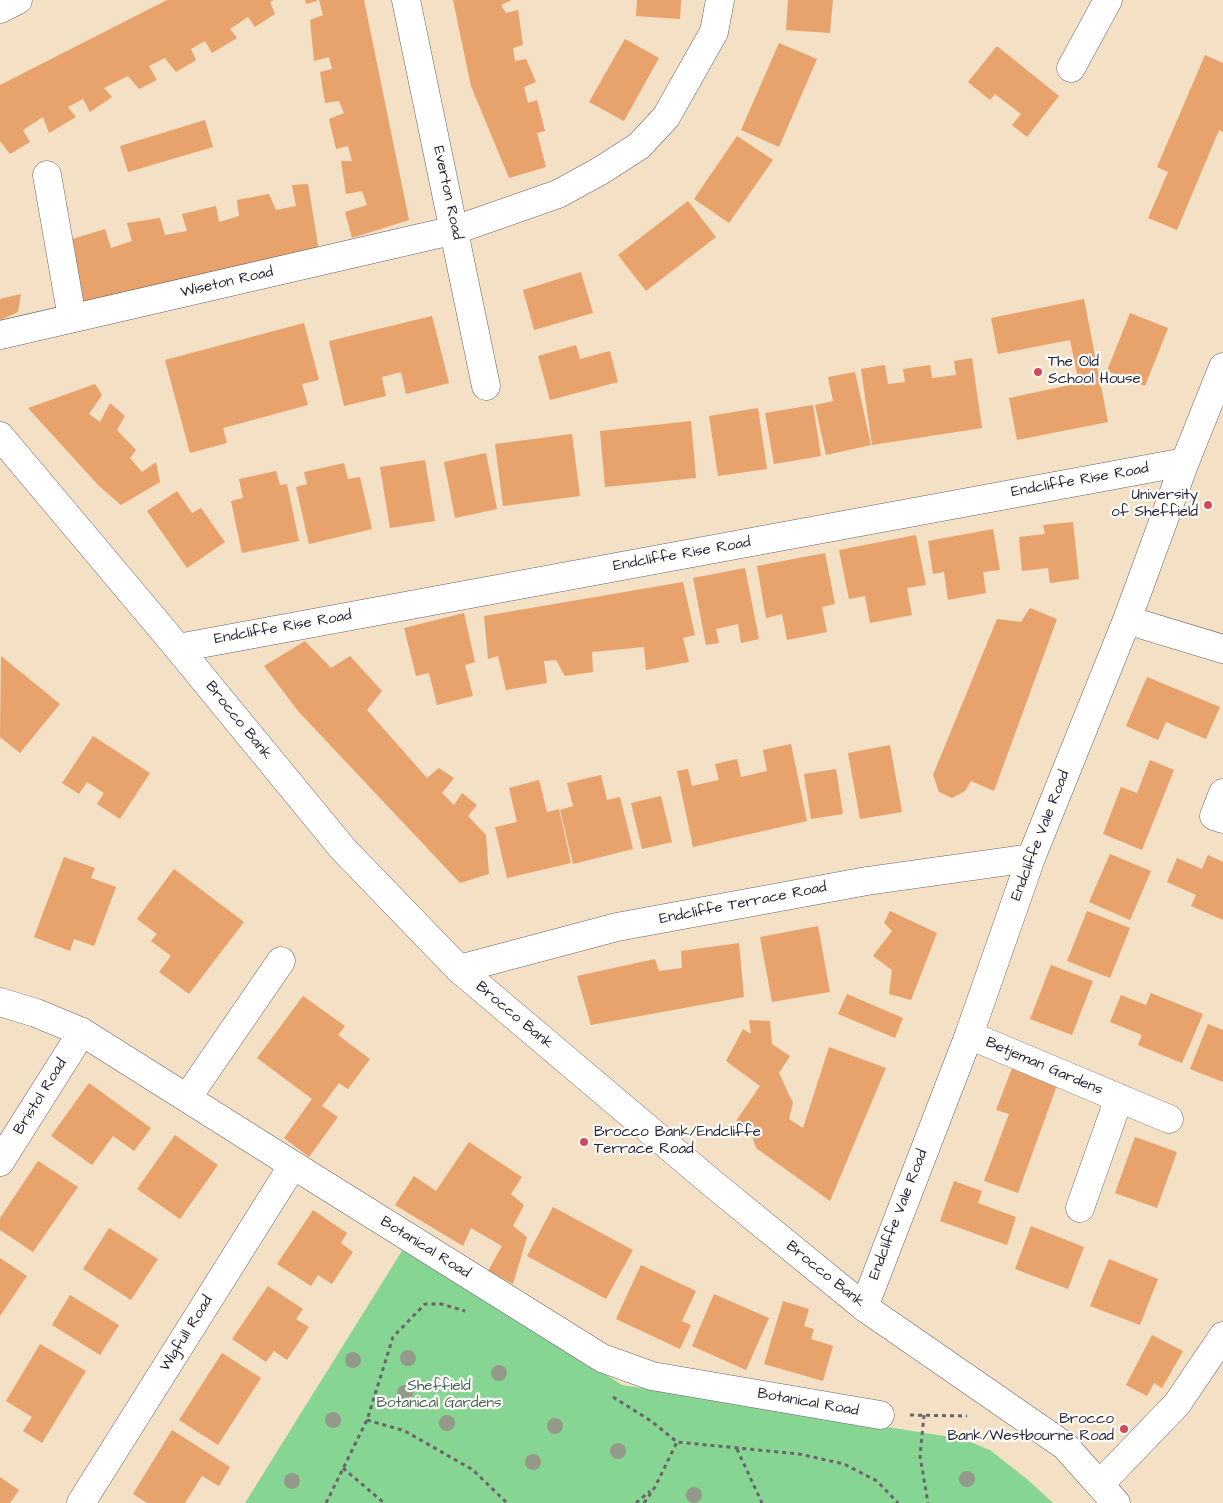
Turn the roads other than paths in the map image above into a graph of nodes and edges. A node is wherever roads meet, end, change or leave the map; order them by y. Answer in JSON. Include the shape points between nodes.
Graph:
{"nodes":[{"id":1,"x":18,"y":0,"type":"edge"},
{"id":2,"x":406,"y":0,"type":"edge"},
{"id":3,"x":720,"y":0,"type":"edge"},
{"id":4,"x":1108,"y":0,"type":"edge"},
{"id":5,"x":0,"y":9,"type":"edge"},
{"id":6,"x":1072,"y":68,"type":"dead end"},
{"id":7,"x":47,"y":175,"type":"dead end"},
{"id":8,"x":455,"y":230,"type":"junction"},
{"id":9,"x":72,"y":318,"type":"junction"},
{"id":10,"x":0,"y":335,"type":"edge"},
{"id":11,"x":1223,"y":367,"type":"edge"},
{"id":12,"x":486,"y":386,"type":"dead end"},
{"id":13,"x":0,"y":436,"type":"edge"},
{"id":14,"x":1185,"y":462,"type":"junction"},
{"id":15,"x":1127,"y":620,"type":"junction"},
{"id":16,"x":178,"y":648,"type":"junction"},
{"id":17,"x":1223,"y":649,"type":"edge"},
{"id":18,"x":1223,"y":793,"type":"edge"},
{"id":19,"x":1223,"y":819,"type":"edge"},
{"id":20,"x":1032,"y":858,"type":"junction"},
{"id":21,"x":281,"y":961,"type":"dead end"},
{"id":22,"x":459,"y":969,"type":"junction"},
{"id":23,"x":0,"y":1002,"type":"edge"},
{"id":24,"x":82,"y":1032,"type":"junction"},
{"id":25,"x":969,"y":1035,"type":"junction"},
{"id":26,"x":187,"y":1098,"type":"junction"},
{"id":27,"x":1118,"y":1098,"type":"junction"},
{"id":28,"x":1169,"y":1119,"type":"dead end"},
{"id":29,"x":0,"y":1162,"type":"edge"},
{"id":30,"x":292,"y":1165,"type":"junction"},
{"id":31,"x":1080,"y":1208,"type":"dead end"},
{"id":32,"x":864,"y":1307,"type":"junction"},
{"id":33,"x":1223,"y":1336,"type":"edge"},
{"id":34,"x":880,"y":1415,"type":"road end"},
{"id":35,"x":1108,"y":1494,"type":"edge"},
{"id":36,"x":81,"y":1503,"type":"edge"}],
"edges":[{"from":1,"to":5,"type":"street"},
{"from":2,"to":8,"type":"street","name":"Everton Road"},
{"from":3,"to":8,"type":"street","name":"Wiseton Road","via":[[714,32],[666,117],[639,146],[558,194]]},
{"from":4,"to":6,"type":"street"},
{"from":7,"to":9,"type":"street"},
{"from":8,"to":9,"type":"street","name":"Wiseton Road"},
{"from":8,"to":12,"type":"street","name":"Everton Road"},
{"from":9,"to":10,"type":"street","name":"Wiseton Road"},
{"from":11,"to":14,"type":"street","name":"Endcliffe Vale Road"},
{"from":13,"to":16,"type":"street","name":"Brocco Bank"},
{"from":14,"to":15,"type":"street","name":"Endcliffe Vale Road"},
{"from":14,"to":16,"type":"street","name":"Endcliffe Rise Road"},
{"from":15,"to":17,"type":"street"},
{"from":15,"to":20,"type":"street","name":"Endcliffe Vale Road"},
{"from":16,"to":22,"type":"street","name":"Brocco Bank","via":[[343,849]]},
{"from":18,"to":19,"type":"street","via":[[1214,816]]},
{"from":20,"to":22,"type":"street","name":"Endcliffe Terrace Road","via":[[867,881],[627,925]]},
{"from":20,"to":25,"type":"street","name":"Endcliffe Vale Road"},
{"from":21,"to":26,"type":"street"},
{"from":22,"to":32,"type":"street","name":"Brocco Bank"},
{"from":23,"to":24,"type":"street","name":"Botanical Road"},
{"from":24,"to":26,"type":"street","name":"Botanical Road"},
{"from":24,"to":29,"type":"street","name":"Bristol Road"},
{"from":25,"to":27,"type":"street","name":"Betjeman Gardens"},
{"from":25,"to":32,"type":"street","name":"Endcliffe Vale Road"},
{"from":26,"to":30,"type":"street","name":"Botanical Road"},
{"from":27,"to":28,"type":"street","name":"Betjeman Gardens"},
{"from":27,"to":31,"type":"street","name":"Betjeman Gardens"},
{"from":30,"to":34,"type":"street","name":"Botanical Road","via":[[602,1358],[652,1376]]},
{"from":30,"to":36,"type":"street","name":"Wigfull Road"},
{"from":32,"to":35,"type":"street","name":"Brocco Bank","via":[[1065,1446]]},
{"from":33,"to":35,"type":"street","via":[[1177,1404]]}]}
